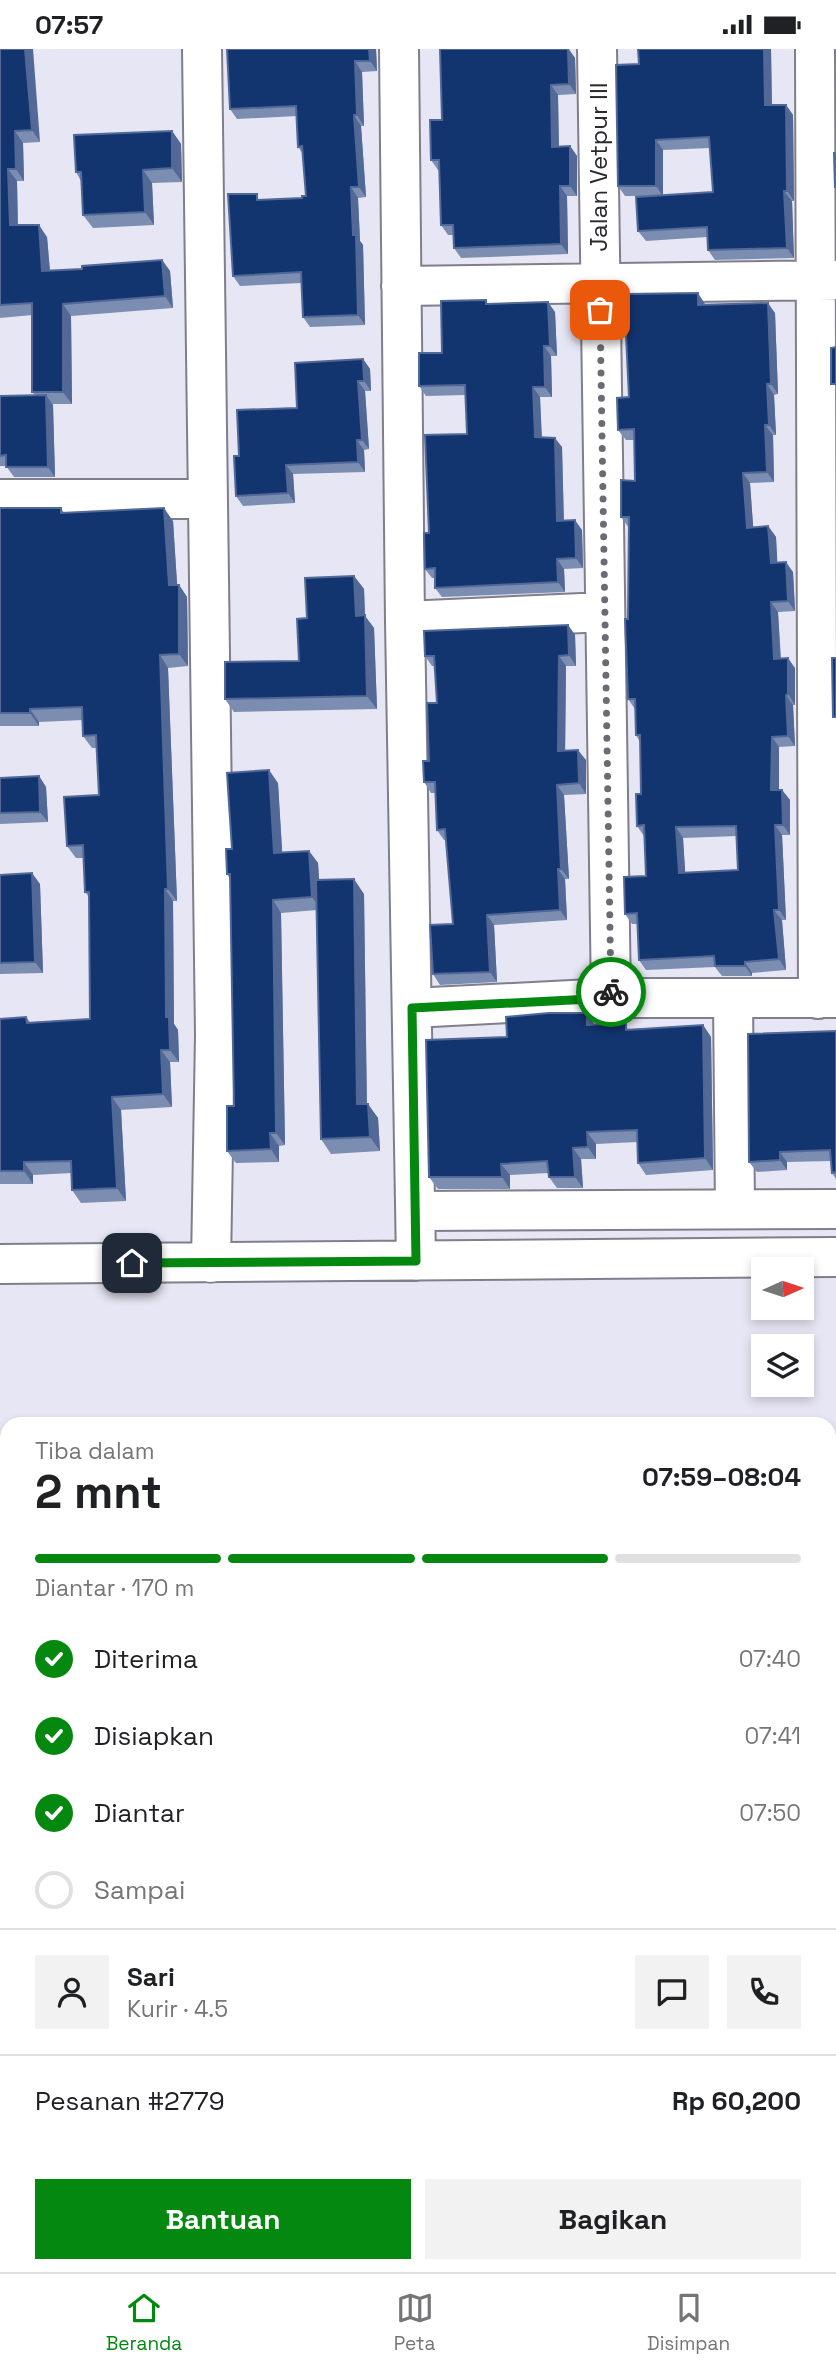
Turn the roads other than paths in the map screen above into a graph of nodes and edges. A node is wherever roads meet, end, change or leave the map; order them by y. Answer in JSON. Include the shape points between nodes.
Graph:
{"nodes":[{"id":1,"x":202,"y":49,"type":"edge"},
{"id":2,"x":399,"y":49,"type":"edge"},
{"id":3,"x":597,"y":49,"type":"edge"},
{"id":4,"x":815,"y":49,"type":"edge"},
{"id":5,"x":826,"y":280,"type":"edge"},
{"id":6,"x":599,"y":282,"type":"junction"},
{"id":7,"x":401,"y":286,"type":"junction"},
{"id":8,"x":0,"y":499,"type":"edge"},
{"id":9,"x":207,"y":499,"type":"junction"},
{"id":10,"x":605,"y":613,"type":"junction"},
{"id":11,"x":405,"y":621,"type":"junction"},
{"id":12,"x":611,"y":998,"type":"junction"},
{"id":13,"x":733,"y":999,"type":"junction"},
{"id":14,"x":827,"y":999,"type":"edge"},
{"id":15,"x":412,"y":1008,"type":"junction"},
{"id":16,"x":735,"y":1208,"type":"junction"},
{"id":17,"x":836,"y":1209,"type":"edge"},
{"id":18,"x":417,"y":1211,"type":"junction"},
{"id":19,"x":836,"y":1257,"type":"edge"},
{"id":20,"x":416,"y":1261,"type":"junction"},
{"id":21,"x":211,"y":1263,"type":"junction"},
{"id":22,"x":0,"y":1264,"type":"edge"}],
"edges":[{"from":1,"to":9,"type":"street"},
{"from":2,"to":7,"type":"street"},
{"from":3,"to":6,"type":"street","name":"Jalan Vetpur III"},
{"from":4,"to":5,"type":"street"},
{"from":5,"to":6,"type":"street"},
{"from":5,"to":14,"type":"street"},
{"from":6,"to":7,"type":"street"},
{"from":6,"to":10,"type":"street","name":"Jalan Vetpur III"},
{"from":7,"to":11,"type":"street"},
{"from":8,"to":9,"type":"street"},
{"from":9,"to":21,"type":"street","via":[[215,1035]]},
{"from":10,"to":11,"type":"street"},
{"from":10,"to":12,"type":"street","name":"Jalan Vetpur III"},
{"from":11,"to":15,"type":"street"},
{"from":12,"to":13,"type":"street"},
{"from":12,"to":15,"type":"street"},
{"from":13,"to":14,"type":"street"},
{"from":13,"to":16,"type":"street"},
{"from":15,"to":18,"type":"street"},
{"from":16,"to":17,"type":"street"},
{"from":16,"to":18,"type":"street"},
{"from":18,"to":20,"type":"street"},
{"from":19,"to":20,"type":"street"},
{"from":20,"to":21,"type":"street"},
{"from":21,"to":22,"type":"street"}]}
